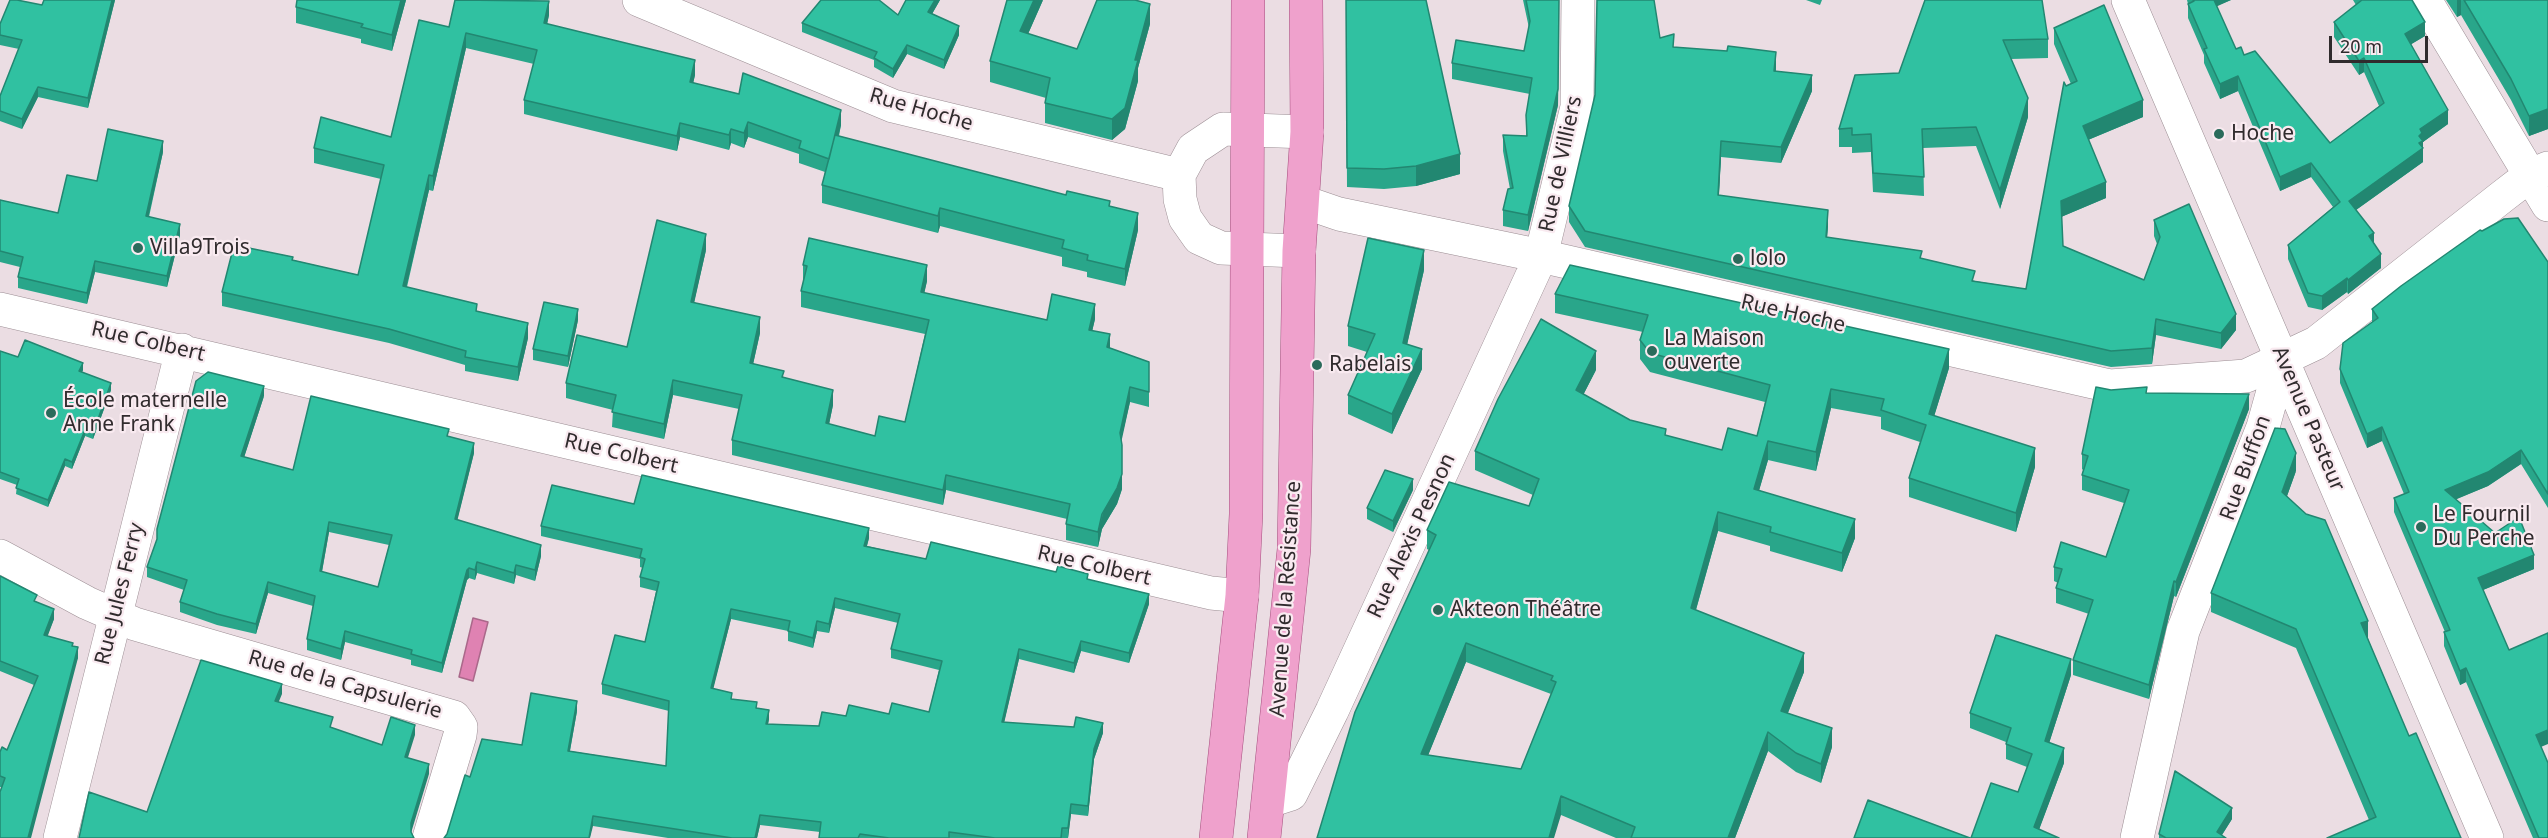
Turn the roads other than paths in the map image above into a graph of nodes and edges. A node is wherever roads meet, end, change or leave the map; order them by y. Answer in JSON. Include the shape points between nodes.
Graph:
{"nodes":[{"id":1,"x":639,"y":0,"type":"edge"},
{"id":2,"x":1248,"y":0,"type":"edge"},
{"id":3,"x":1306,"y":0,"type":"edge"},
{"id":4,"x":1578,"y":0,"type":"edge"},
{"id":5,"x":2128,"y":0,"type":"edge"},
{"id":6,"x":2425,"y":0,"type":"edge"},
{"id":7,"x":1247,"y":130,"type":"junction"},
{"id":8,"x":1307,"y":132,"type":"junction"},
{"id":9,"x":2539,"y":172,"type":"edge"},
{"id":10,"x":1179,"y":175,"type":"junction"},
{"id":11,"x":1304,"y":202,"type":"junction"},
{"id":12,"x":2548,"y":205,"type":"edge"},
{"id":13,"x":1246,"y":249,"type":"junction"},
{"id":14,"x":1299,"y":251,"type":"junction"},
{"id":15,"x":1541,"y":256,"type":"junction"},
{"id":16,"x":0,"y":309,"type":"edge"},
{"id":17,"x":182,"y":350,"type":"junction"},
{"id":18,"x":2282,"y":359,"type":"junction"},
{"id":19,"x":0,"y":556,"type":"edge"},
{"id":20,"x":1242,"y":596,"type":"junction"},
{"id":21,"x":114,"y":616,"type":"junction"},
{"id":22,"x":1280,"y":797,"type":"junction"},
{"id":23,"x":60,"y":838,"type":"edge"},
{"id":24,"x":429,"y":838,"type":"edge"},
{"id":25,"x":1216,"y":838,"type":"edge"},
{"id":26,"x":1264,"y":838,"type":"edge"},
{"id":27,"x":2137,"y":838,"type":"edge"},
{"id":28,"x":2487,"y":838,"type":"edge"}],
"edges":[{"from":1,"to":10,"type":"street","name":"Rue Hoche","via":[[893,106]]},
{"from":2,"to":7,"type":"main road","name":"Avenue de la Résistance"},
{"from":3,"to":8,"type":"main road","name":"Avenue de la Résistance"},
{"from":4,"to":15,"type":"street","name":"Rue de Villiers","via":[[1577,107]]},
{"from":5,"to":18,"type":"street","name":"Avenue Pasteur"},
{"from":6,"to":9,"type":"street"},
{"from":7,"to":8,"type":"street"},
{"from":7,"to":10,"type":"street","via":[[1223,129],[1206,139],[1193,149]]},
{"from":7,"to":13,"type":"main road","name":"Avenue de la Résistance"},
{"from":8,"to":11,"type":"main road","name":"Avenue de la Résistance"},
{"from":9,"to":12,"type":"street"},
{"from":9,"to":18,"type":"street","via":[[2316,343]]},
{"from":10,"to":13,"type":"street","via":[[1185,218],[1199,238],[1221,248]]},
{"from":11,"to":14,"type":"main road","name":"Avenue de la Résistance"},
{"from":11,"to":15,"type":"street","name":"Rue Hoche","via":[[1339,214]]},
{"from":13,"to":14,"type":"street"},
{"from":13,"to":20,"type":"main road","name":"Avenue de la Résistance","via":[[1246,514]]},
{"from":14,"to":22,"type":"main road","name":"Avenue de la Résistance","via":[[1294,549]]},
{"from":15,"to":18,"type":"street","name":"Rue Hoche","via":[[2110,386],[2246,376]]},
{"from":15,"to":22,"type":"street","name":"Rue Alexis Pesnon","via":[[1332,711]]},
{"from":16,"to":17,"type":"street","name":"Rue Colbert"},
{"from":17,"to":20,"type":"street","name":"Rue Colbert","via":[[1153,580]]},
{"from":17,"to":21,"type":"street","name":"Rue Jules Ferry"},
{"from":18,"to":27,"type":"street","name":"Rue Buffon","via":[[2263,427],[2183,631]]},
{"from":18,"to":28,"type":"street","name":"Avenue Pasteur"},
{"from":19,"to":21,"type":"street"},
{"from":20,"to":25,"type":"main road","name":"Avenue de la Résistance"},
{"from":21,"to":23,"type":"street","name":"Rue Jules Ferry"},
{"from":21,"to":24,"type":"street","name":"Rue de la Capsulerie","via":[[454,717],[461,727],[460,735]]},
{"from":22,"to":26,"type":"main road","name":"Avenue de la Résistance"}]}
